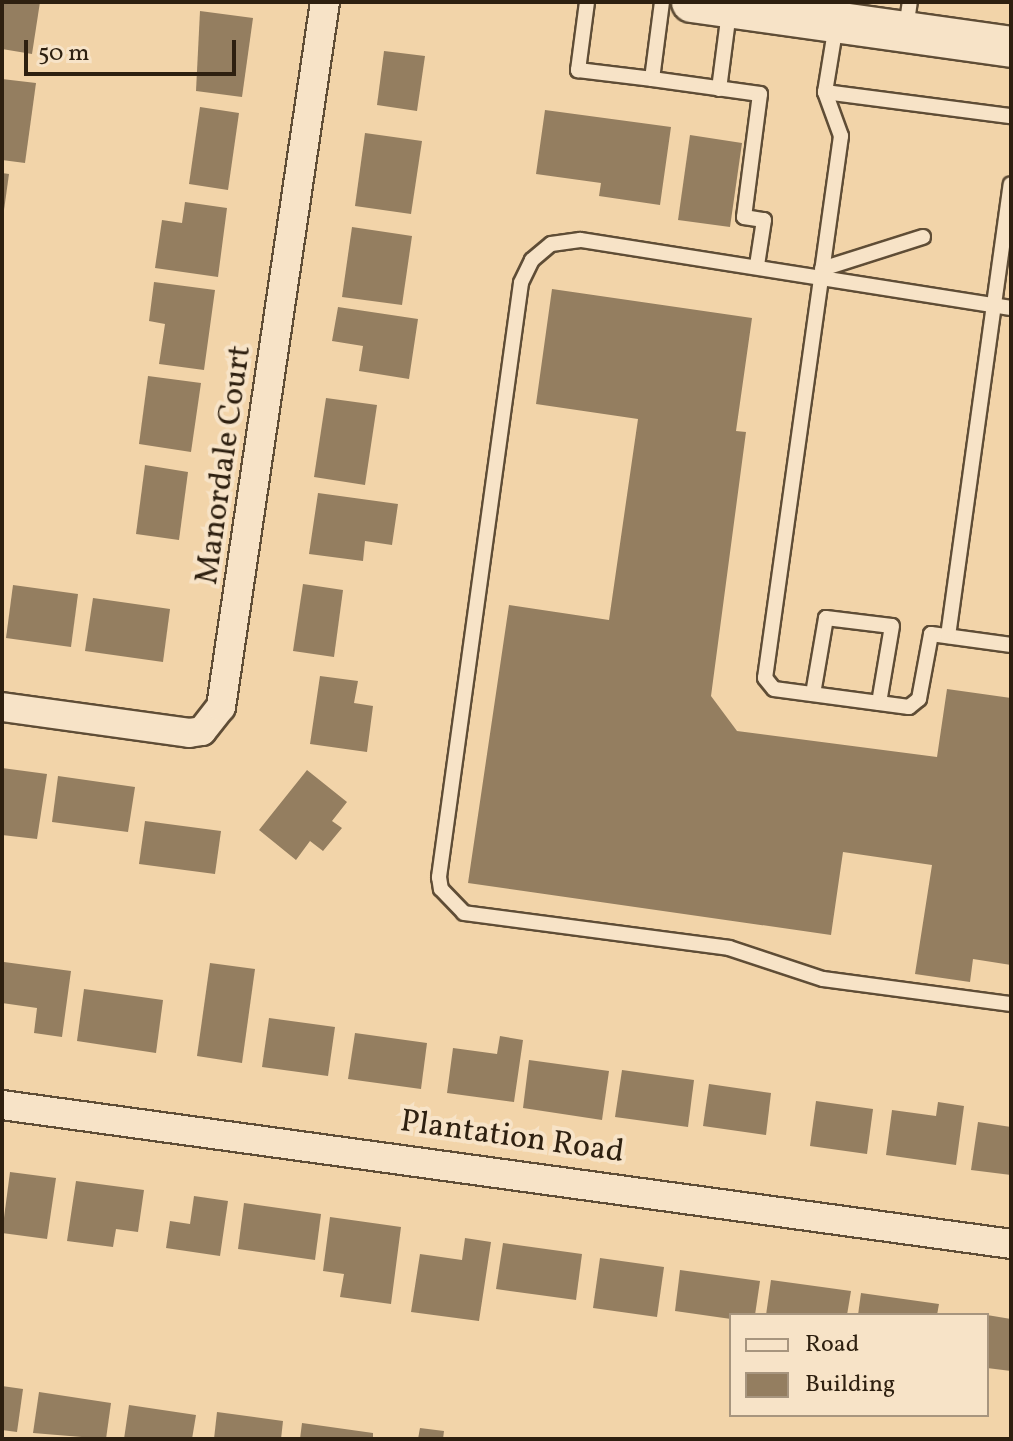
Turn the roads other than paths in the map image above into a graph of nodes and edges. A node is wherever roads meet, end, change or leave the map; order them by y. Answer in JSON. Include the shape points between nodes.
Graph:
{"nodes":[{"id":1,"x":325,"y":2,"type":"edge"},
{"id":2,"x":587,"y":2,"type":"edge"},
{"id":3,"x":662,"y":2,"type":"edge"},
{"id":4,"x":711,"y":5,"type":"edge"},
{"id":5,"x":908,"y":17,"type":"edge"},
{"id":6,"x":836,"y":22,"type":"junction"},
{"id":7,"x":1011,"y":47,"type":"edge"},
{"id":8,"x":652,"y":79,"type":"junction"},
{"id":9,"x":719,"y":89,"type":"junction"},
{"id":10,"x":825,"y":92,"type":"junction"},
{"id":11,"x":1011,"y":116,"type":"edge"},
{"id":12,"x":1011,"y":184,"type":"edge"},
{"id":13,"x":923,"y":237,"type":"dead end"},
{"id":14,"x":757,"y":265,"type":"junction"},
{"id":15,"x":821,"y":275,"type":"junction"},
{"id":16,"x":993,"y":305,"type":"junction"},
{"id":17,"x":1011,"y":308,"type":"edge"},
{"id":18,"x":948,"y":636,"type":"junction"},
{"id":19,"x":1011,"y":645,"type":"edge"},
{"id":20,"x":813,"y":694,"type":"junction"},
{"id":21,"x":879,"y":703,"type":"junction"},
{"id":22,"x":2,"y":707,"type":"edge"},
{"id":23,"x":1011,"y":1004,"type":"edge"},
{"id":24,"x":2,"y":1105,"type":"edge"},
{"id":25,"x":1011,"y":1244,"type":"edge"}],
"edges":[{"from":1,"to":22,"type":"street","name":"Manordale Court","via":[[221,707],[202,731],[189,733]]},
{"from":2,"to":8,"type":"lane","via":[[578,70]]},
{"from":3,"to":8,"type":"lane"},
{"from":4,"to":6,"type":"main road"},
{"from":4,"to":9,"type":"lane"},
{"from":5,"to":6,"type":"main road"},
{"from":5,"to":7,"type":"main road"},
{"from":6,"to":10,"type":"lane"},
{"from":8,"to":9,"type":"lane"},
{"from":9,"to":14,"type":"lane","via":[[760,94],[744,217],[764,220]]},
{"from":10,"to":11,"type":"lane"},
{"from":10,"to":15,"type":"lane","via":[[841,131]]},
{"from":12,"to":16,"type":"lane"},
{"from":13,"to":15,"type":"lane"},
{"from":14,"to":15,"type":"lane"},
{"from":14,"to":23,"type":"lane","via":[[563,240],[541,252],[526,271],[441,889],[464,913],[729,948],[823,979]]},
{"from":15,"to":16,"type":"lane"},
{"from":15,"to":20,"type":"lane","via":[[765,678],[774,689]]},
{"from":16,"to":17,"type":"lane"},
{"from":16,"to":18,"type":"lane"},
{"from":18,"to":19,"type":"lane"},
{"from":18,"to":21,"type":"lane","via":[[928,639],[916,705]]},
{"from":20,"to":21,"type":"lane"},
{"from":20,"to":21,"type":"lane","via":[[826,618],[892,626]]},
{"from":24,"to":25,"type":"street","name":"Plantation Road"}]}
